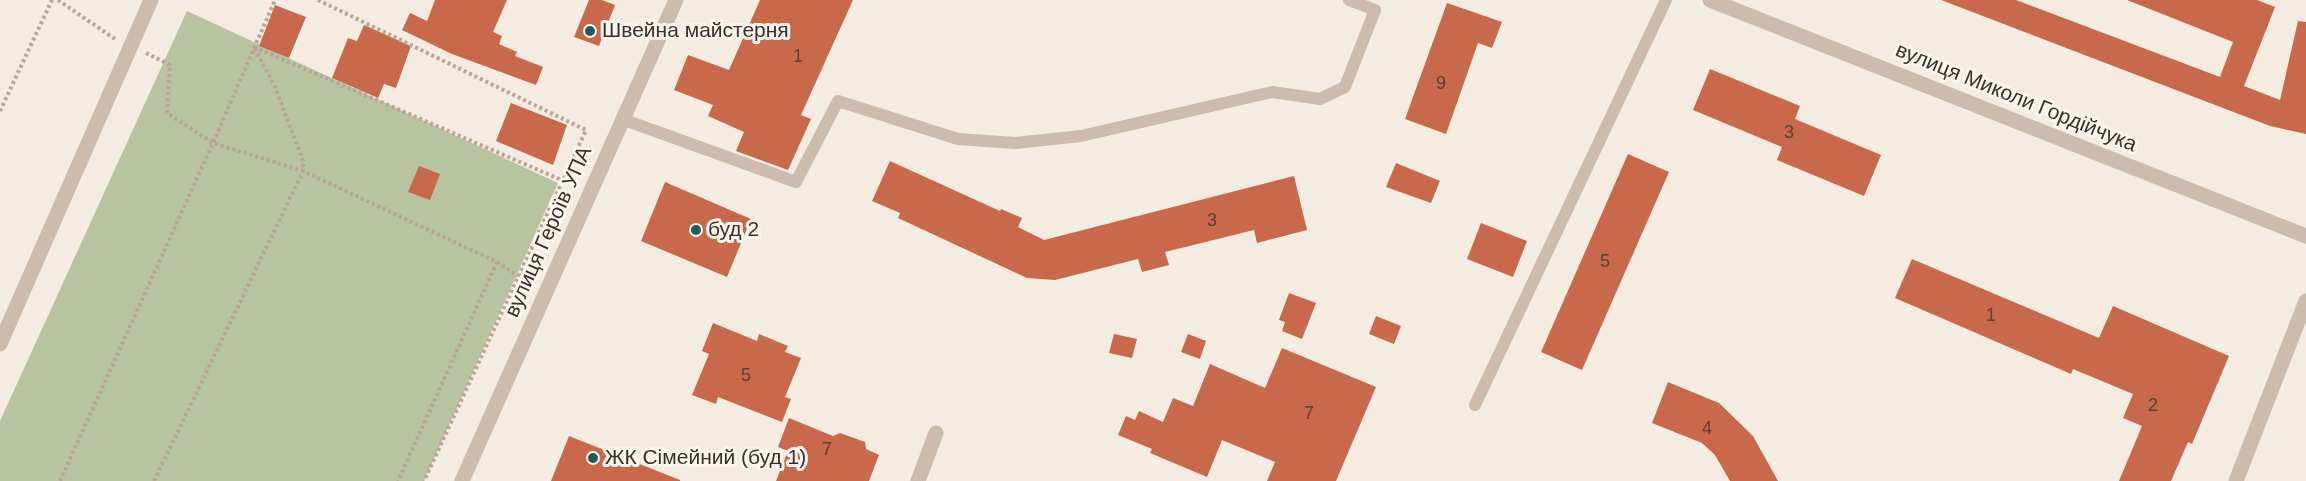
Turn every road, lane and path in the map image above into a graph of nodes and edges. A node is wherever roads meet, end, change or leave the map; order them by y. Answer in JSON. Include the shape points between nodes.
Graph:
{"nodes":[{"id":1,"x":52,"y":0,"type":"edge"},
{"id":2,"x":151,"y":0,"type":"edge"},
{"id":3,"x":275,"y":0,"type":"edge"},
{"id":4,"x":318,"y":0,"type":"edge"},
{"id":5,"x":676,"y":0,"type":"edge"},
{"id":6,"x":1349,"y":0,"type":"edge"},
{"id":7,"x":1666,"y":0,"type":"edge"},
{"id":8,"x":1710,"y":0,"type":"edge"},
{"id":9,"x":254,"y":46,"type":"junction"},
{"id":10,"x":0,"y":111,"type":"edge"},
{"id":11,"x":622,"y":119,"type":"junction"},
{"id":12,"x":213,"y":143,"type":"junction"},
{"id":13,"x":303,"y":171,"type":"junction"},
{"id":14,"x":564,"y":181,"type":"junction"},
{"id":15,"x":2306,"y":236,"type":"edge"},
{"id":16,"x":497,"y":262,"type":"junction"},
{"id":17,"x":518,"y":276,"type":"junction"},
{"id":18,"x":2306,"y":301,"type":"edge"},
{"id":19,"x":0,"y":344,"type":"edge"},
{"id":20,"x":1475,"y":405,"type":"dead end"},
{"id":21,"x":936,"y":433,"type":"dead end"},
{"id":22,"x":60,"y":481,"type":"edge"},
{"id":23,"x":154,"y":481,"type":"edge"},
{"id":24,"x":398,"y":481,"type":"edge"},
{"id":25,"x":424,"y":481,"type":"edge"},
{"id":26,"x":462,"y":481,"type":"edge"},
{"id":27,"x":918,"y":481,"type":"edge"},
{"id":28,"x":2236,"y":481,"type":"edge"}],
"edges":[{"from":1,"to":10,"type":"path"},
{"from":2,"to":19,"type":"street"},
{"from":3,"to":9,"type":"path"},
{"from":4,"to":14,"type":"path","via":[[586,130]]},
{"from":5,"to":11,"type":"street","name":"вулиця Героїв УПА"},
{"from":6,"to":11,"type":"lane","via":[[1375,10],[1345,87],[1320,99],[1272,92],[1081,136],[1016,143],[958,139],[838,101],[796,182]]},
{"from":7,"to":20,"type":"lane"},
{"from":8,"to":15,"type":"street","name":"вулиця Миколи Гордійчука"},
{"from":9,"to":12,"type":"path"},
{"from":9,"to":13,"type":"path","via":[[275,87],[303,161]]},
{"from":9,"to":14,"type":"path"},
{"from":11,"to":26,"type":"street","name":"вулиця Героїв УПА"},
{"from":12,"to":13,"type":"path"},
{"from":12,"to":22,"type":"path"},
{"from":13,"to":16,"type":"path"},
{"from":13,"to":23,"type":"path"},
{"from":14,"to":17,"type":"path"},
{"from":16,"to":17,"type":"path"},
{"from":16,"to":24,"type":"path"},
{"from":17,"to":25,"type":"path"},
{"from":18,"to":28,"type":"street"},
{"from":21,"to":27,"type":"street"}]}
